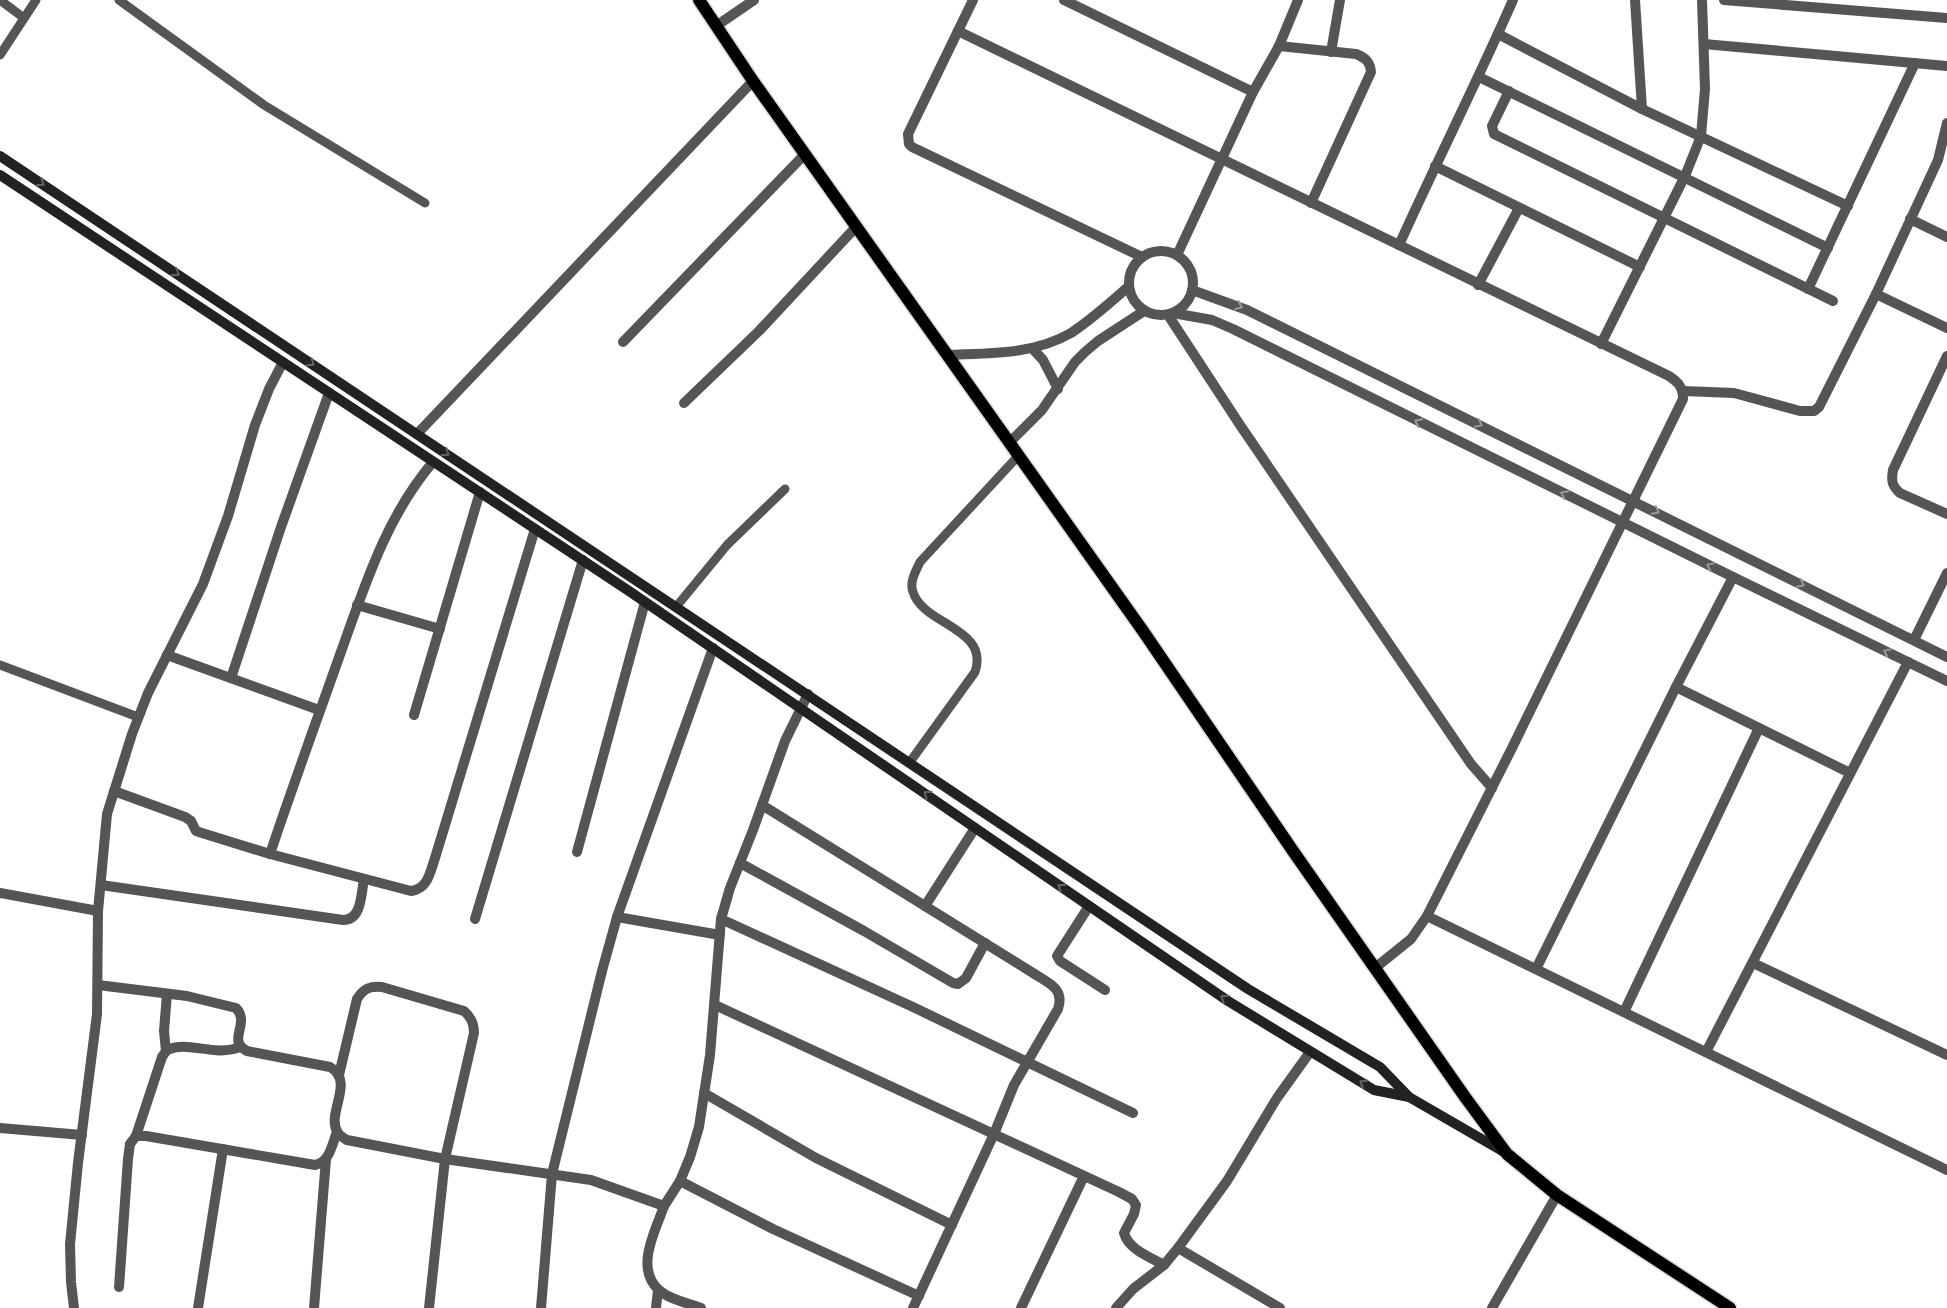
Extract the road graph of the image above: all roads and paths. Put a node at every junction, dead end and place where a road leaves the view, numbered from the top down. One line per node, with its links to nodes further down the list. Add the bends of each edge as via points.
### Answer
1 (0, 0): 14 (lane)
2 (36, 0): 14 (lane)
3 (119, 0): 39 (lane, via 264,105)
4 (699, 0): 16 (main road)
5 (754, 0): 16 (street)
6 (973, 0): 17 (street)
7 (1064, 0): 28 (street)
8 (1298, 0): 20 (street)
9 (1340, 0): 21 (street)
10 (1513, 0): 18 (street)
11 (1635, 0): 29 (street)
12 (1702, 0): 19 (street)
13 (1724, 0): 15 (street)
14 (24, 18): 22 (lane)
15 (1947, 18)
16 (716, 26): 26 (main road)
17 (958, 31): 34 (street); 50 (street, via 908,134 908,144)
18 (1498, 34): 25 (street); 29 (street)
19 (1704, 44): 23 (street); 31 (street)
20 (1279, 46): 21 (street); 28 (street)
21 (1331, 52): 40 (street, via 1364,57 1371,72)
22 (0, 56)
23 (1915, 63): 24 (street); 41 (street)
24 (1947, 66)
25 (1479, 77): 27 (street); 36 (street)
26 (753, 81): 32 (main road); 71 (street)
27 (1508, 91): 38 (street); 43 (street, via 1492,126 1494,134)
28 (1253, 92): 34 (street)
29 (1642, 109): 31 (street)
30 (1947, 123): 35 (street)
31 (1701, 136): 38 (street); 41 (street)
32 (805, 154): 45 (main road); 61 (street)
33 (0, 156): 71 (street, one-way to 71)
34 (1220, 160): 40 (street); 49 (street)
35 (1943, 162): 44 (street)
36 (1435, 166): 42 (street); 47 (street)
37 (0, 175): 66 (street)
38 (1685, 176): 43 (street); 48 (street)
39 (425, 203)
40 (1311, 203): 47 (street)
41 (1848, 206): 48 (street)
42 (1519, 208): 51 (street); 52 (street)
43 (1665, 217): 51 (street); 54 (street)
44 (1910, 219): 46 (street); 56 (street)
45 (856, 227): 64 (main road); 70 (street)
46 (1947, 237)
47 (1399, 245): 52 (street)
48 (1828, 248): 54 (street)
49 (1177, 255): 50 (street, via 1157,251); 55 (street, via 1191,270)
50 (1142, 257): 53 (street, via 1132,268)
51 (1640, 268): 62 (street)
52 (1478, 285): 62 (street)
53 (1128, 287): 58 (street, via 1136,305); 63 (street, via 1071,332)
54 (1808, 289): 57 (street)
55 (1192, 290): 59 (street, via 1182,308); 77 (street, one-way to 77, via 1247,310)
56 (1876, 294): 60 (street); 68 (street, via 1819,407 1814,411 1800,411 1734,393)
57 (1833, 301)
58 (1144, 312): 59 (street); 67 (street, via 1085,352)
59 (1171, 314): 79 (street, one-way to 59, via 1234,329 1212,320); 105 (street, via 1240,425 1470,764)
60 (1947, 328)
61 (623, 342)
62 (1601, 344): 68 (street, via 1668,376)
63 (1032, 348): 64 (street); 67 (street, via 1044,360)
64 (947, 355): 72 (main road)
65 (1947, 356): 78 (street, via 1893,470 1892,479 1894,488 1900,493)
66 (283, 362): 69 (street); 90 (street, via 255,425 228,516 203,584)
67 (1058, 389): 72 (street, via 1042,410)
68 (1683, 391): 77 (street, via 1683,399)
69 (330, 393): 74 (street); 94 (street)
70 (684, 404)
71 (417, 434): 86 (street, one-way to 86)
72 (1009, 442): 73 (main road)
73 (1018, 455): 103 (lane, via 920,562 913,577 912,592 921,604 966,637 975,648 978,662); 125 (main road)
74 (433, 462): 76 (street); 85 (street, via 396,514)
75 (785, 488): 86 (lane, via 727,545)
76 (480, 492): 80 (street); 87 (street)
77 (1634, 500): 79 (street); 88 (street, one-way to 88)
78 (1947, 514)
79 (1623, 523): 83 (street, one-way to 79); 105 (street)
80 (535, 529): 81 (street); 112 (street, via 427,880 423,887 411,891)
81 (583, 560): 84 (street); 120 (street)
82 (1947, 573): 88 (street)
83 (1733, 577): 92 (street, one-way to 83); 96 (street)
84 (645, 602): 89 (street); 109 (street)
85 (357, 606): 87 (street); 99 (street)
86 (676, 607): 97 (street)
87 (440, 630): 100 (street)
88 (1914, 640): 91 (street)
89 (713, 648): 98 (street); 119 (street)
90 (167, 655): 94 (street); 101 (street)
91 (1947, 657)
92 (1908, 662): 95 (street); 104 (street)
93 (0, 665): 101 (lane)
94 (231, 678): 99 (street)
95 (1947, 681)
96 (1676, 687): 102 (street); 126 (street)
97 (808, 694): 98 (street); 103 (street)
98 (801, 708): 107 (street, via 784,741); 108 (street, one-way to 98)
99 (319, 710): 110 (street)
100 (414, 716)
101 (138, 717): 106 (street)
102 (1759, 728): 104 (street); 131 (street)
103 (910, 762): 140 (street, via 1248,989 1380,1067)
104 (1850, 774): 124 (street)
105 (1492, 788): 118 (street)
106 (114, 791): 110 (street, via 185,817 196,831); 113 (street, via 107,814)
107 (762, 805): 111 (street); 115 (street)
108 (975, 828): 115 (street); 116 (street, one-way to 108)
109 (577, 852)
110 (270, 854): 112 (street)
111 (740, 863): 121 (street); 123 (street, via 953,983 958,984 966,978)
112 (364, 879): 113 (street, via 357,912 350,920)
113 (101, 885): 117 (street)
114 (0, 893): 117 (street)
115 (926, 906): 123 (street)
116 (1089, 906): 128 (street, via 1057,956); 134 (street, one-way to 116, via 1228,1001)
117 (98, 911): 127 (street)
118 (1427, 916): 125 (street, via 1411,939); 126 (street)
119 (617, 918): 122 (street); 152 (street)
120 (475, 919)
121 (721, 919): 122 (street); 137 (street)
122 (720, 935): 130 (street)
123 (985, 943): 137 (street, via 1054,987 1059,994 1058,1009)
124 (1753, 963): 135 (street); 136 (street)
125 (1376, 968): 148 (main road)
126 (1536, 969): 131 (street)
127 (98, 985): 129 (street); 145 (street)
128 (1105, 990)
129 (167, 994): 132 (street, via 236,1008 242,1020 238,1037); 133 (street)
130 (714, 1006): 139 (street); 144 (street)
131 (1624, 1012): 135 (street)
132 (240, 1047): 133 (street, via 227,1052 178,1047); 138 (street, via 330,1067)
133 (166, 1051): 146 (street)
134 (1310, 1052): 140 (street, one-way to 134, via 1374,1090); 158 (street)
135 (1706, 1052): 151 (street)
136 (1947, 1055)
137 (1028, 1062): 141 (street); 144 (street, via 1003,1108)
138 (339, 1075): 143 (street); 150 (street, via 356,998 371,986 464,1011 474,1024 474,1033)
139 (704, 1093): 154 (street, via 699,1127); 157 (street, via 816,1158)
140 (1409, 1097): 148 (street)
141 (1133, 1113)
142 (0, 1128): 145 (street)
143 (337, 1132): 149 (street); 150 (street, via 347,1140)
144 (994, 1134): 153 (street); 157 (street)
145 (82, 1135): 163 (street, via 70,1244)
146 (136, 1136): 147 (street); 160 (street, via 130,1144 128,1159)
147 (223, 1149): 149 (street, via 310,1164 321,1164); 164 (street)
148 (1507, 1154): 155 (main road)
149 (326, 1159): 165 (street)
150 (445, 1159): 152 (street); 166 (street)
151 (1947, 1170)
152 (552, 1174): 156 (street, via 591,1180); 167 (street)
153 (1084, 1176): 159 (street, via 1132,1199 1136,1205 1124,1234 1126,1241); 171 (street)
154 (680, 1181): 156 (street); 162 (street, via 773,1229)
155 (1557, 1195): 174 (street); 175 (main road)
156 (664, 1206): 161 (street, via 648,1249 648,1267)
157 (952, 1224): 162 (street)
158 (1178, 1248): 159 (street); 173 (street)
159 (1164, 1265): 172 (street, via 1133,1289)
160 (119, 1287)
161 (658, 1290): 168 (street); 169 (street)
162 (919, 1296): 170 (street)
163 (74, 1308)
164 (198, 1308)
165 (314, 1308)
166 (429, 1308)
167 (541, 1308)
168 (656, 1308)
169 (701, 1308)
170 (913, 1308)
171 (1021, 1308)
172 (1116, 1308)
173 (1280, 1308)
174 (1492, 1308)
175 (1730, 1308)

